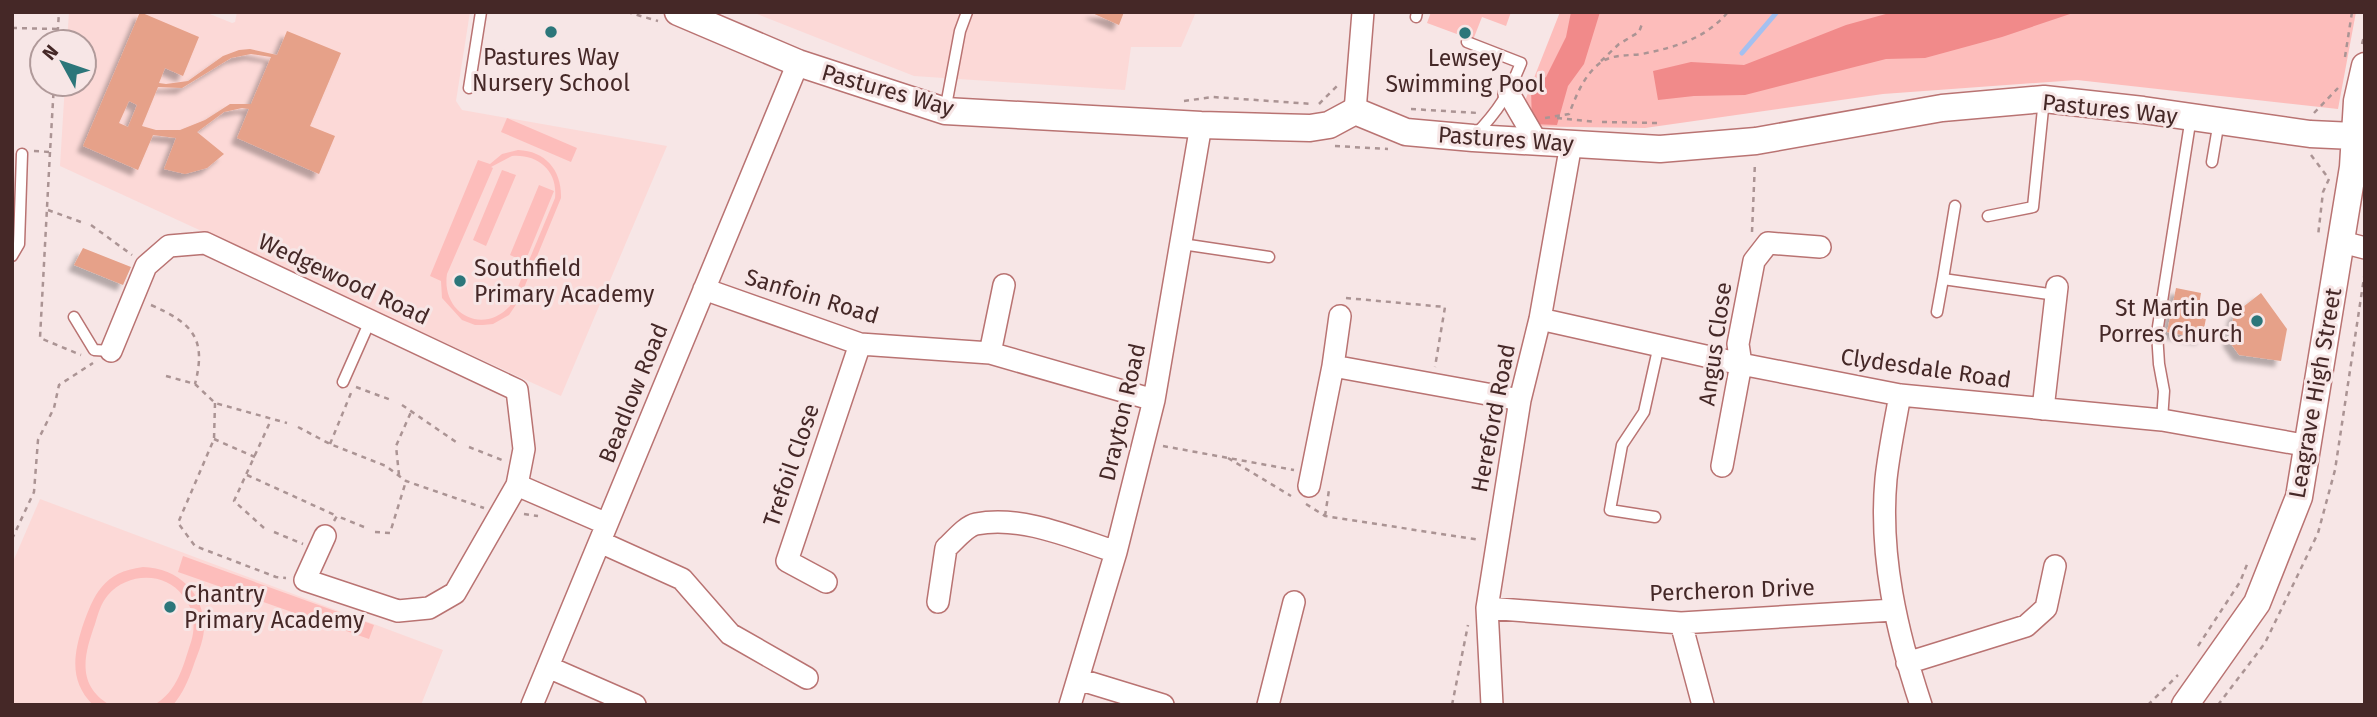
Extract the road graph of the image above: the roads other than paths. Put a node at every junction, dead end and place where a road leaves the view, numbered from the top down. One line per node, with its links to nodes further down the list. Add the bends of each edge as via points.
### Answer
1 (481, 12): 8 (lane)
2 (678, 12): 6 (street, Pastures Way)
3 (967, 12): 11 (lane)
4 (1363, 12): 12 (street)
5 (1467, 42): 9 (lane, via 1521,63)
6 (798, 64): 11 (street, Pastures Way); 31 (street, Beadlow Road)
7 (2354, 64): 17 (street, Leagrave High Street)
8 (469, 88)
9 (1509, 94): 16 (street); 18 (lane)
10 (2044, 99): 13 (street, Pastures Way); 19 (street, Pastures Way, via 1942,108 1756,141 1660,149); 23 (lane, via 2033,207)
11 (945, 111): 15 (street, Pastures Way)
12 (1355, 111): 15 (street, Pastures Way, via 1328,125 1310,128); 18 (street, Pastures Way, via 1406,132)
13 (2192, 117): 14 (street, Pastures Way); 49 (lane, via 2157,333 2164,391)
14 (2219, 121): 17 (street, Pastures Way, via 2310,134); 21 (lane)
15 (1201, 125): 24 (street, Drayton Road)
16 (1538, 130): 18 (street, Pastures Way); 19 (street, Pastures Way)
17 (2359, 131): 25 (street, Leagrave High Street, via 2353,167)
18 (1473, 138)
19 (1571, 144): 36 (street, Hereford Road)
20 (22, 154): 27 (lane, via 19,244)
21 (2212, 162)
22 (1955, 206): 29 (lane)
23 (1988, 216)
24 (1182, 244): 28 (lane); 46 (street, Drayton Road)
25 (2353, 245): 50 (street, Leagrave High Street)
26 (1820, 247): 42 (street, Angus Close, via 1768,243 1754,261 1738,344)
27 (12, 256)
28 (1269, 257)
29 (1943, 279): 32 (lane); 33 (lane)
30 (1004, 285): 41 (street)
31 (704, 289): 38 (street, Sanfoin Road); 55 (street, Beadlow Road)
32 (2057, 291): 48 (street)
33 (1937, 312)
34 (1340, 316): 43 (street)
35 (74, 317): 40 (lane, via 94,350)
36 (1540, 319): 39 (street, Clydesdale Road); 47 (street, Hereford Road)
37 (370, 321): 40 (street, Wedgewood Road, via 205,243 169,246 146,266); 44 (lane); 52 (street, Wedgewood Road, via 517,390 524,449)
38 (860, 344): 41 (street, Sanfoin Road); 59 (street, Trefoil Close, via 787,561)
39 (1658, 345): 42 (street, Clydesdale Road); 54 (lane, via 1644,412 1622,445 1610,510)
40 (111, 351)
41 (990, 353): 46 (street, Sanfoin Road)
42 (1741, 364): 45 (street, Clydesdale Road); 51 (street, Angus Close)
43 (1333, 366): 47 (street); 53 (street)
44 (343, 382)
45 (1900, 395): 48 (street, Clydesdale Road); 63 (street, via 1886,480 1885,547)
46 (1154, 400): 57 (street, Drayton Road)
47 (1520, 400): 62 (street, Hereford Road)
48 (2043, 409): 49 (street, Clydesdale Road)
49 (2162, 420): 50 (street, Clydesdale Road)
50 (2309, 446): 77 (street, Leagrave High Street, via 2299,498 2257,603)
51 (1722, 466)
52 (519, 476): 55 (street); 56 (street, Wedgewood Road, via 455,593 429,608 398,611 305,579)
53 (1304, 490)
54 (1655, 517)
55 (604, 533): 66 (street, Beadlow Road); 67 (street, via 682,579 730,634)
56 (322, 543)
57 (1116, 552): 60 (street, via 1016,523 974,524 946,548); 68 (street, Drayton Road)
58 (2055, 566): 65 (street, via 2046,608 2026,626)
59 (826, 582)
60 (938, 602)
61 (1294, 602): 73 (street)
62 (1487, 608): 64 (street, Percheron Drive); 74 (street, Hereford Road)
63 (1894, 610): 64 (street, Percheron Drive); 65 (street)
64 (1681, 623): 75 (street)
65 (1907, 663): 76 (street)
66 (548, 667): 69 (street, Beadlow Road); 70 (street)
67 (807, 678)
68 (1078, 679): 71 (street, Drayton Road); 72 (street)
69 (532, 705)
70 (635, 705)
71 (1070, 705)
72 (1163, 705)
73 (1268, 705)
74 (1492, 705)
75 (1703, 705)
76 (1921, 705)
77 (2185, 705)

